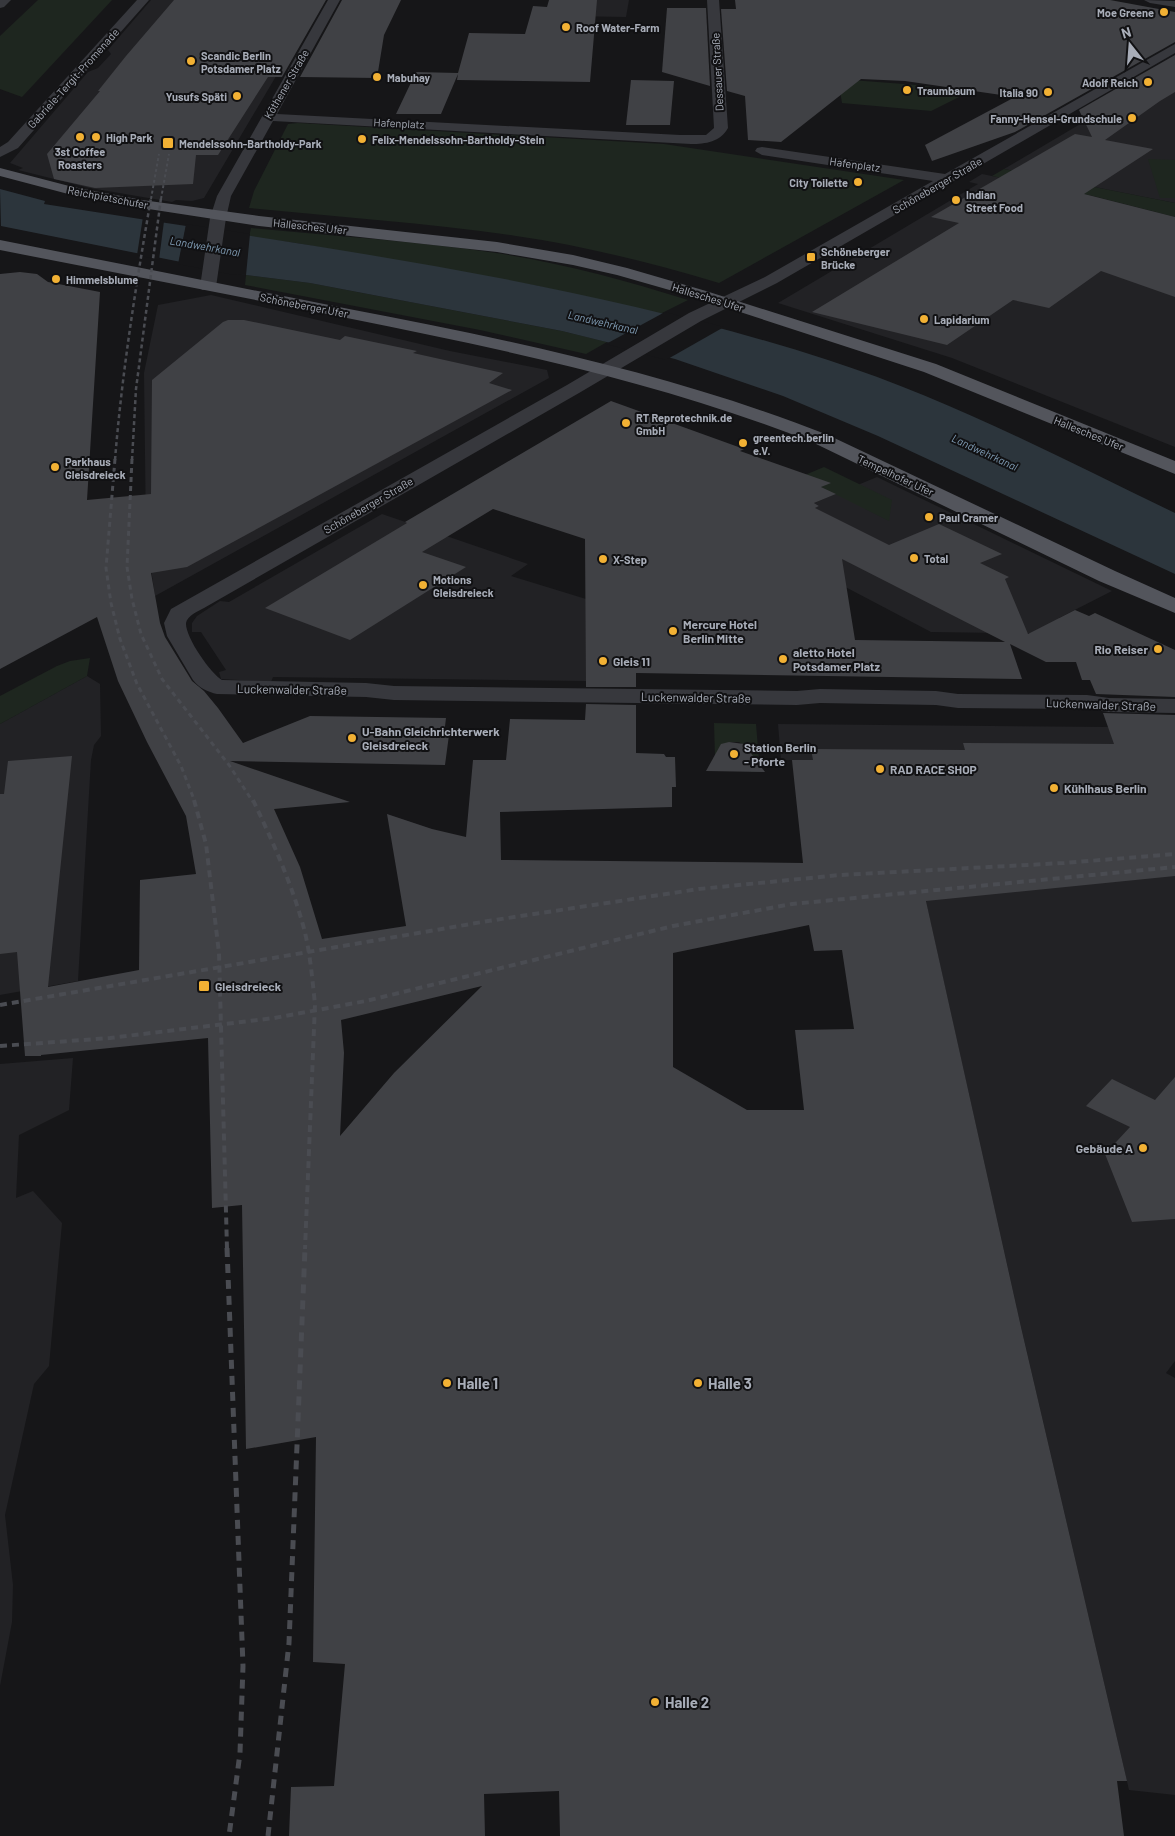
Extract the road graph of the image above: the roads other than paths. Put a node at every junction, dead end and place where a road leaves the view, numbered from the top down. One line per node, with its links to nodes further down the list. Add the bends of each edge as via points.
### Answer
1 (5, 0): 7 (street)
2 (143, 0): 12 (street, Gabriele-Tergit-Promenade, via 12,145)
3 (334, 0): 9 (street, Köthener Straße)
4 (713, 0): 10 (street, Dessauer Straße, via 721,128)
5 (1150, 0): 6 (street)
6 (1175, 4)
7 (0, 5)
8 (1175, 48): 14 (street, Schöneberger Straße)
9 (267, 117): 10 (street, Hafenplatz); 15 (street, Köthener Straße, via 224,196)
10 (711, 138)
11 (762, 151): 14 (street, Hafenplatz)
12 (0, 153)
13 (0, 172): 15 (main road, Reichpietschufer)
14 (948, 179): 18 (street, Schöneberger Straße, via 764,284)
15 (217, 220): 17 (street, Köthener Straße); 18 (main road, Hallesches Ufer, via 466,242 535,253 621,271)
16 (0, 245): 17 (main road, Schöneberger Ufer)
17 (210, 280): 19 (main road, Schöneberger Ufer)
18 (726, 302): 19 (street, Schöneberger Straße); 20 (main road, Hallesches Ufer, via 930,368)
19 (607, 368): 21 (main road, Tempelhofer Ufer, via 778,422 820,439); 22 (street, Schöneberger Straße, via 179,614 175,623 178,636 205,680)
20 (1175, 468)
21 (1175, 606)
22 (218, 687): 23 (street, Luckenwalder Straße, via 466,694 919,697 958,701)
23 (1175, 706)

